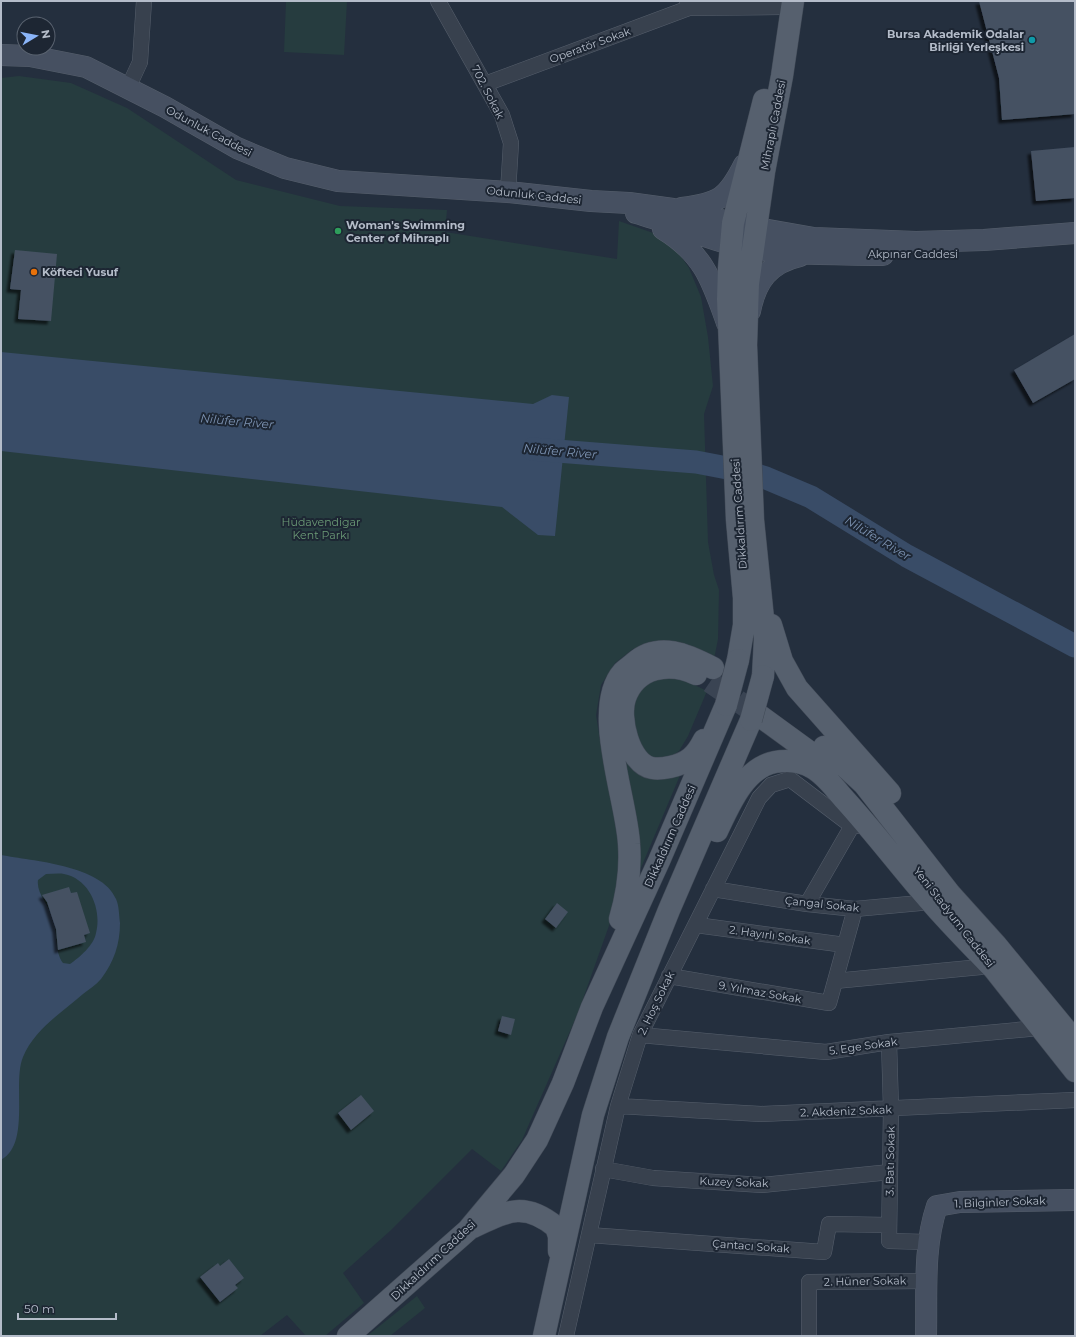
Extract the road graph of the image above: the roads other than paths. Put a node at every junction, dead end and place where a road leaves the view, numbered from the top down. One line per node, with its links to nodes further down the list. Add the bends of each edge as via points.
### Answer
1 (144, 1): 7 (street, via 140,62)
2 (438, 1): 6 (street, 702. Sokak)
3 (786, 3): 4 (street, Operatör Sokak); 8 (main road, Mihraplı Caddesi); 9 (main road, Mihraplı Caddesi, via 782,76)
4 (688, 5): 6 (street, Operatör Sokak)
5 (1, 56): 7 (street, Odunluk Caddesi, via 30,56 86,67)
6 (485, 84): 10 (street, 702. Sokak, via 502,114 511,144)
7 (128, 88): 10 (street, Odunluk Caddesi, via 237,148 285,168 338,181)
8 (749, 154): 12 (street, via 729,192 706,204); 14 (main road, Mihraplı Caddesi)
9 (764, 172): 16 (main road, Mihraplı Caddesi); 18 (street, via 765,200 771,215 779,225)
10 (508, 192): 11 (street, Odunluk Caddesi)
11 (591, 201): 12 (street); 13 (street)
12 (674, 209): 14 (street)
13 (639, 214): 17 (street); 20 (street, via 672,234 691,250 704,266)
14 (734, 223): 16 (street); 17 (main road, Mihraplı Caddesi)
15 (1075, 233): 18 (street, Akpınar Caddesi, via 984,240)
16 (754, 238): 17 (street); 18 (street, Akpınar Caddesi); 21 (main road, Dikkaldırım Caddesi, via 748,284)
17 (731, 244): 20 (main road, Dikkaldırım Caddesi, via 728,299)
18 (813, 246): 19 (street, Akpınar Caddesi, via 917,256); 21 (street, via 780,262 765,274 754,293)
19 (1075, 248)
20 (730, 330): 22 (main road, Dikkaldırım Caddesi)
21 (746, 345): 22 (main road, Dikkaldırım Caddesi)
22 (740, 389): 23 (main road, Dikkaldırım Caddesi)
23 (745, 520): 24 (main road, Dikkaldırım Caddesi); 25 (main road, Dikkaldırım Caddesi, bridge, via 744,625)
24 (760, 578): 26 (main road, Dikkaldırım Caddesi, bridge, via 764,638 763,676); 34 (main road, via 782,661 797,688 860,757 899,805)
25 (726, 705): 38 (main road, Dikkaldırım Caddesi, via 659,861); 38 (main road, via 691,760 666,768 652,768 637,759 627,739 623,717 625,698 636,681 653,669 669,666 711,675 692,657 674,651 656,651 640,658 622,673 613,690 609,718 629,844 628,890)
26 (758, 712): 34 (main road, Yeni Stadyum Caddesi, via 864,784 950,894); 37 (main road, Dikkaldırım Caddesi, via 669,910)
27 (860, 826): 28 (street, 2. Hoş Sokak, via 790,779 772,785 759,798); 29 (main road); 30 (street); 37 (main road, via 822,775 810,766 793,761 775,762 761,768 747,779 736,795 665,940)
28 (713, 889): 30 (street, Çangal Sokak); 32 (street, 2. Hoş Sokak)
29 (931, 902): 31 (street, Çangal Sokak); 34 (main road)
30 (807, 904): 31 (street, Çangal Sokak)
31 (855, 909): 33 (street, 9. Yılmaz Sokak)
32 (696, 925): 33 (street, 2. Hayırlı Sokak); 35 (street, 2. Hoş Sokak)
33 (845, 945): 36 (street, 9. Yılmaz Sokak)
34 (994, 956): 36 (street); 39 (main road, Yeni Stadyum Caddesi); 41 (main road, Yeni Stadyum Caddesi)
35 (669, 976): 36 (street, 9. Yılmaz Sokak, via 829,1003); 40 (street, 2. Hoş Sokak)
36 (835, 981)
37 (638, 986): 54 (main road, Dikkaldırım Caddesi, via 618,1037 593,1115 574,1194)
38 (592, 1007): 51 (main road, Dikkaldırım Caddesi, via 563,1083 537,1140 514,1175)
39 (1040, 1028): 42 (street, 5. Ege Sokak); 43 (main road, Yeni Stadyum Caddesi)
40 (640, 1035): 42 (street, 5. Ege Sokak, via 826,1052); 45 (street, 2. Hoş Sokak)
41 (1075, 1041)
42 (889, 1042): 46 (street, 3. Batı Sokak)
43 (1075, 1071)
44 (1075, 1100): 46 (street, 2. Akdeniz Sokak)
45 (618, 1106): 46 (street, 2. Akdeniz Sokak, via 761,1114); 47 (street, 2. Hoş Sokak)
46 (891, 1109): 48 (street, 3. Batı Sokak)
47 (603, 1169): 48 (street, Kuzey Sokak, via 653,1178 762,1185); 52 (street, 2. Hoş Sokak)
48 (890, 1172): 50 (street, 3. Batı Sokak)
49 (1075, 1200): 53 (street, 1. Bilginler Sokak, via 960,1202 937,1206)
50 (889, 1225): 52 (street, Çantacı Sokak, via 829,1224 824,1252); 53 (street, 3. Batı Sokak, via 889,1241)
51 (468, 1230): 54 (main road, via 518,1210 534,1212 556,1227 559,1236); 56 (main road, Dikkaldırım Caddesi)
52 (589, 1235): 58 (street, 2. Hoş Sokak)
53 (928, 1242): 55 (street, 1. Bilginler Sokak)
54 (559, 1274): 57 (main road, Dikkaldırım Caddesi)
55 (927, 1281): 59 (street, 2. Hüner Sokak, via 809,1282); 60 (street, 1. Bilginler Sokak)
56 (348, 1336)
57 (544, 1336)
58 (566, 1336)
59 (809, 1336)
60 (926, 1336)

